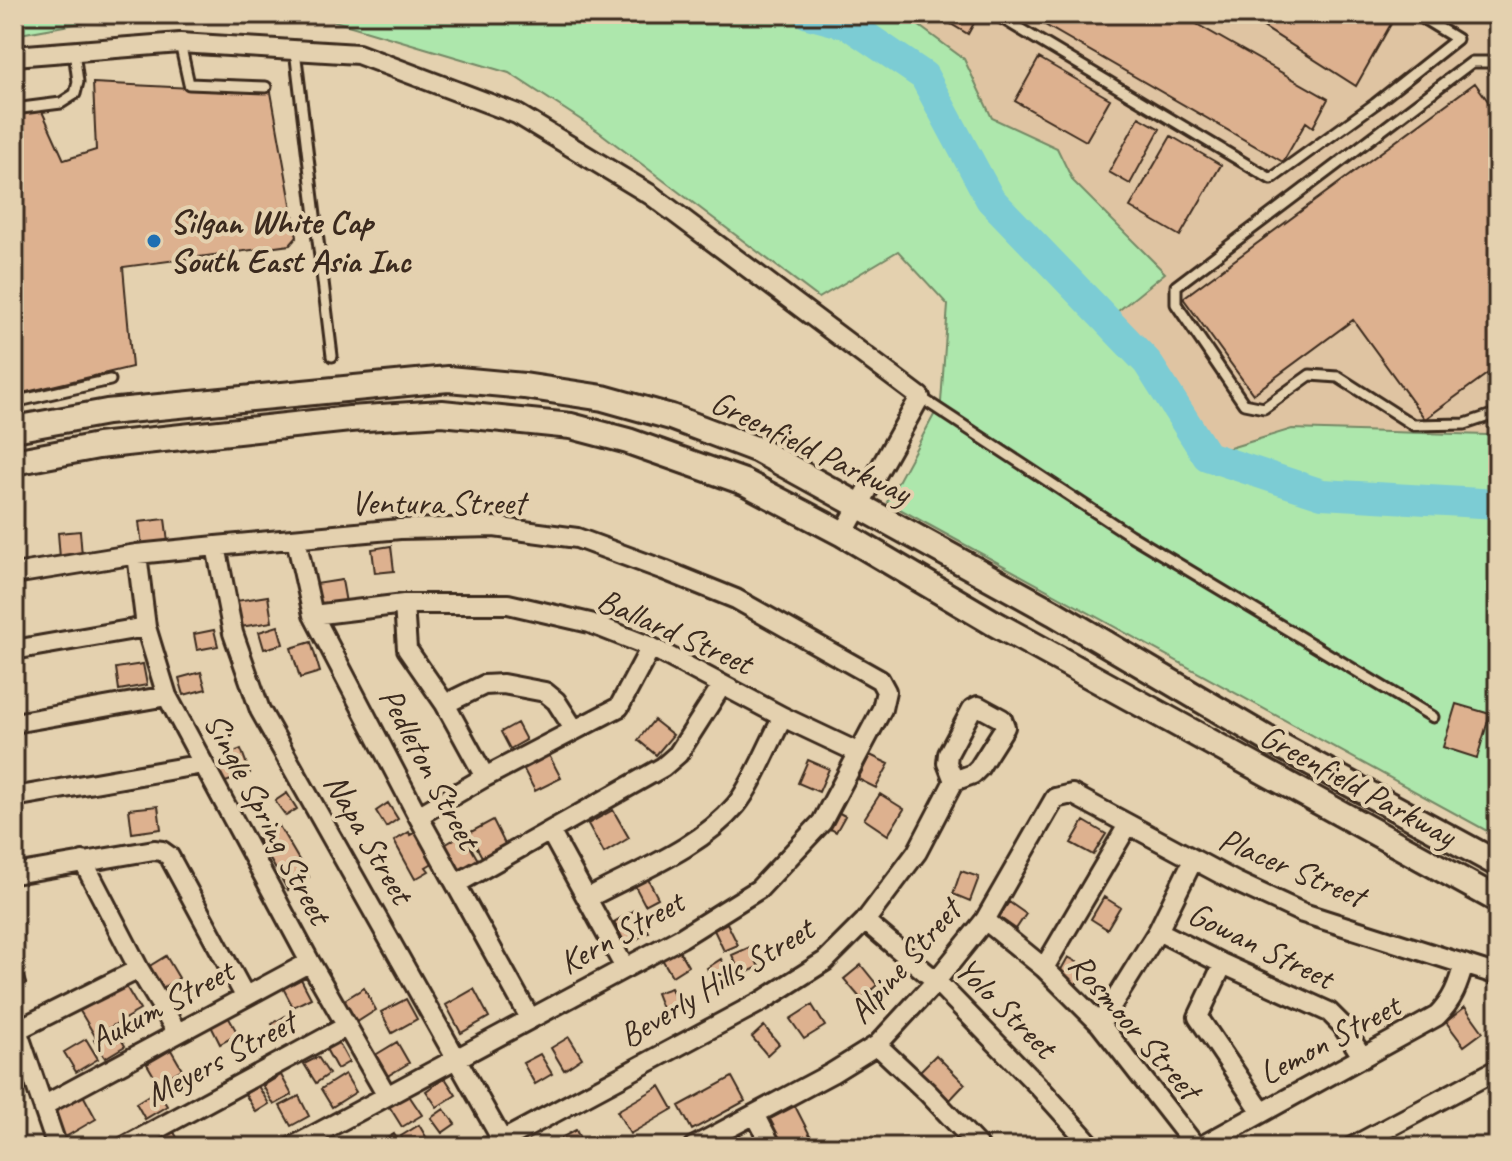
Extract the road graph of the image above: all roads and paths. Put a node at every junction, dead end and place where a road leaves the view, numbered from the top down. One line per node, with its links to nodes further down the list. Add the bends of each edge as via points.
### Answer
1 (1001, 14): 2 (lane, via 1271,179 1457,39)
2 (1416, 14)
3 (180, 43): 4 (street); 5 (street); 8 (lane, via 189,84)
4 (295, 50): 10 (lane); 12 (street, via 358,54 517,114 651,195)
5 (74, 51): 6 (street); 9 (lane, via 75,94 61,103)
6 (14, 56)
7 (1498, 62): 14 (lane, via 1472,62 1176,286 1176,304 1244,404 1264,408 1310,375 1338,377 1413,425 1465,424)
8 (266, 87)
9 (14, 109)
10 (332, 356)
11 (110, 380): 13 (lane)
12 (920, 397): 17 (street); 33 (lane, via 1130,535)
13 (14, 402)
14 (1498, 413)
15 (14, 429): 17 (main road, Greenfield Parkway, via 107,412 448,379 603,398 671,417 758,450)
16 (14, 462): 18 (main road, Greenfield Parkway, via 98,446 350,419 442,413 505,418 571,426 628,441 744,482)
17 (859, 506): 18 (street); 47 (main road, Greenfield Parkway)
18 (843, 534): 51 (main road, Greenfield Parkway, via 992,622)
19 (296, 539): 20 (street, Ventura Street); 24 (street, Pedleton Street); 28 (street, Ventura Street, via 494,527 577,538 736,599)
20 (216, 546): 21 (street, Ventura Street); 71 (street, Napa Street, via 233,633 260,710)
21 (137, 554): 22 (street, Ventura Street); 25 (street, Single Spring Street)
22 (14, 574)
23 (404, 604): 24 (street, Ballard Street); 26 (street, Ballard Street, via 508,604 590,623); 31 (street, via 407,649)
24 (313, 615): 42 (street, Pedleton Street)
25 (146, 627): 27 (street); 30 (street, Single Spring Street)
26 (651, 647): 29 (street, Ballard Street); 35 (street, via 619,707)
27 (14, 650)
28 (880, 680): 36 (street, Kern Street, via 886,691 882,709)
29 (722, 685): 32 (street, Ballard Street); 44 (street, via 678,754 663,767)
30 (167, 696): 34 (street); 37 (street, Single Spring Street)
31 (445, 704): 35 (street, via 484,685 545,692); 38 (street)
32 (783, 717): 36 (street, Ballard Street); 50 (street, via 738,802 714,827)
33 (1433, 717)
34 (14, 723)
35 (574, 729): 38 (street)
36 (857, 752): 58 (street, Kern Street, via 822,822 759,889)
37 (203, 764): 41 (street); 55 (street, Single Spring Street)
38 (485, 777): 42 (street)
39 (954, 781): 53 (street, Beverly Hills Street, via 917,852)
40 (1072, 794): 43 (street, Placer Street); 52 (street, Alpine Street, via 1055,798)
41 (14, 797)
42 (418, 816): 49 (street, Pedleton Street)
43 (1128, 825): 45 (street, Placer Street); 59 (street)
44 (550, 831): 49 (street); 50 (street)
45 (1193, 860): 54 (street); 57 (street, Placer Street, via 1303,913)
46 (83, 861): 48 (street); 60 (street); 63 (street, via 154,850 169,856)
47 (1498, 864)
48 (14, 874)
49 (456, 884): 64 (street, Pedleton Street)
50 (588, 898): 58 (street)
51 (1498, 900)
52 (985, 920): 59 (street, Rosmoor Street); 62 (street, Alpine Street)
53 (865, 921): 62 (street, Yolo Street); 77 (street, Beverly Hills Street, via 825,961 762,1001)
54 (1158, 931): 56 (street, Gowan Street); 65 (street)
55 (310, 962): 63 (street, Aukum Street); 67 (street, Single Spring Street)
56 (1223, 964): 70 (street, Gowan Street, via 1329,1012); 75 (street, via 1198,1017)
57 (1464, 964): 61 (street, Placer Street); 70 (street, Lemon Street, via 1449,1004 1437,1016)
58 (625, 968): 64 (street, Kern Street)
59 (1044, 968): 65 (street, Rosmoor Street)
60 (139, 969): 66 (street); 68 (street)
61 (1498, 975)
62 (936, 981): 69 (street, Alpine Street); 84 (street, Yolo Street)
63 (245, 996): 68 (street, Aukum Street)
64 (530, 1018): 71 (street, Kern Street)
65 (1100, 1024): 85 (street, Rosmoor Street)
66 (15, 1025): 74 (street)
67 (347, 1026): 73 (street, Single Spring Street); 79 (street, Meyers Street)
68 (177, 1032): 74 (street, Aukum Street)
69 (877, 1045): 76 (street, Alpine Street); 83 (street)
70 (1363, 1058): 75 (street, Lemon Street)
71 (458, 1060): 73 (street, Kern Street); 77 (street, Napa Street)
72 (1498, 1069): 86 (street)
73 (387, 1096): 80 (street, Kern Street)
74 (43, 1106): 78 (street)
75 (1262, 1112): 85 (street, Lemon Street)
76 (755, 1114): 81 (street, Alpine Street); 82 (street)
77 (500, 1145)
78 (57, 1147)
79 (124, 1147)
80 (292, 1147)
81 (693, 1147)
82 (772, 1147)
83 (979, 1147)
84 (1093, 1147)
85 (1198, 1147)
86 (1352, 1147)

